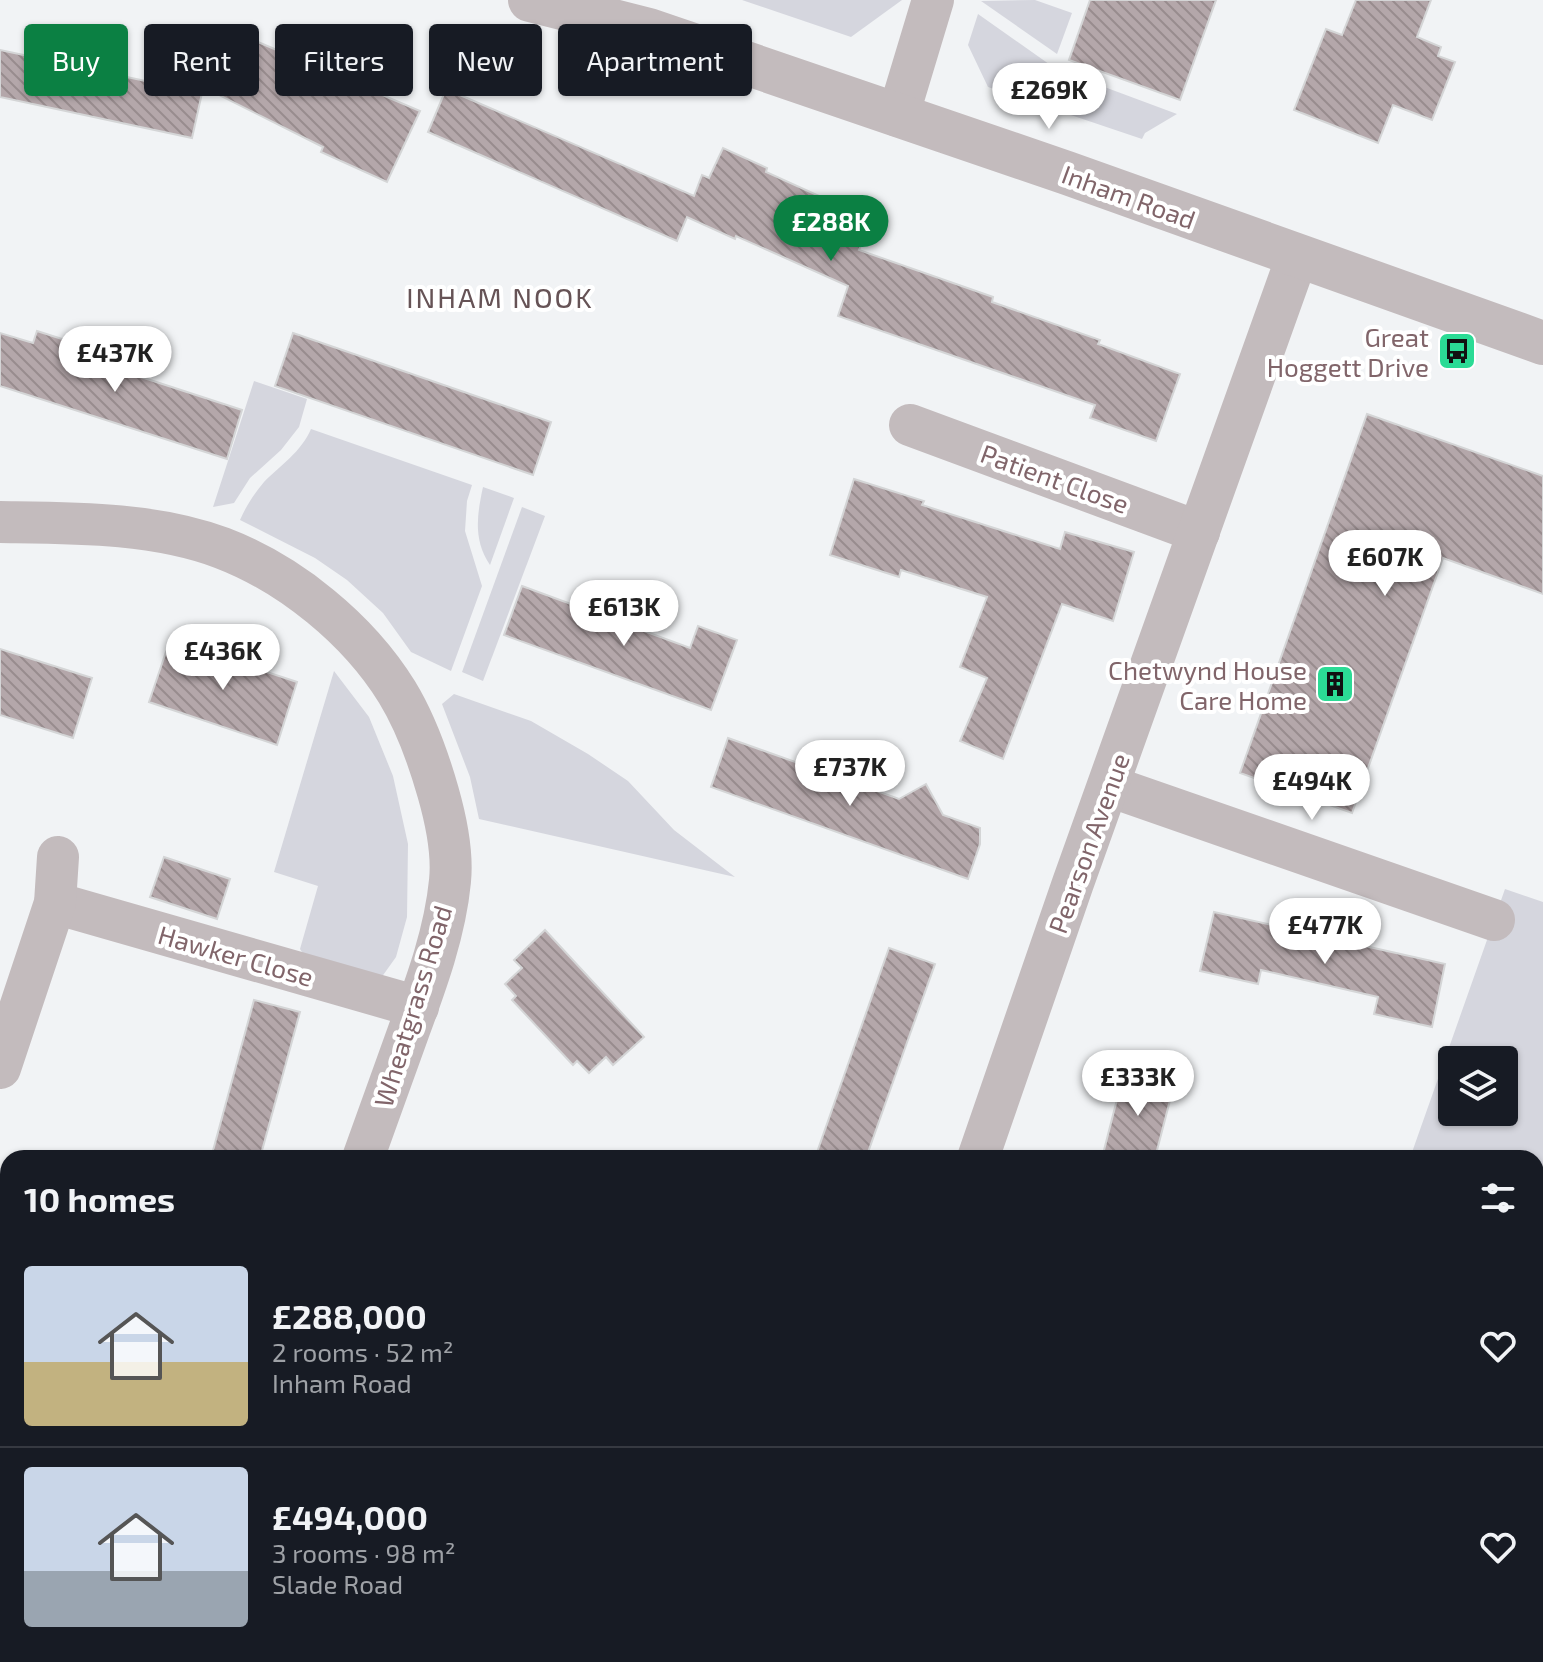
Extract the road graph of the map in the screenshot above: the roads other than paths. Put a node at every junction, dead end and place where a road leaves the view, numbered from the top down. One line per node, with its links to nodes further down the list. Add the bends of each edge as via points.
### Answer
1 (530, 0): 3 (street, Inham Road, via 649,30)
2 (933, 0): 3 (street)
3 (898, 116): 4 (street, Inham Road)
4 (1297, 257): 5 (street, Inham Road); 8 (street, Pearson Avenue)
5 (1543, 343)
6 (910, 425): 8 (street, Patient Close)
7 (0, 522): 13 (street, Wheatgrass Road, via 154,531 222,548 317,603 362,647 396,691 426,750 447,823 450,879 441,932)
8 (1199, 532): 9 (street, Pearson Avenue)
9 (1109, 786): 12 (street); 16 (street, Pearson Avenue)
10 (58, 857): 11 (street)
11 (55, 903): 13 (street, Hawker Close); 14 (street)
12 (1494, 920)
13 (418, 1007): 15 (street, Wheatgrass Road)
14 (0, 1068)
15 (366, 1150)
16 (981, 1150)

